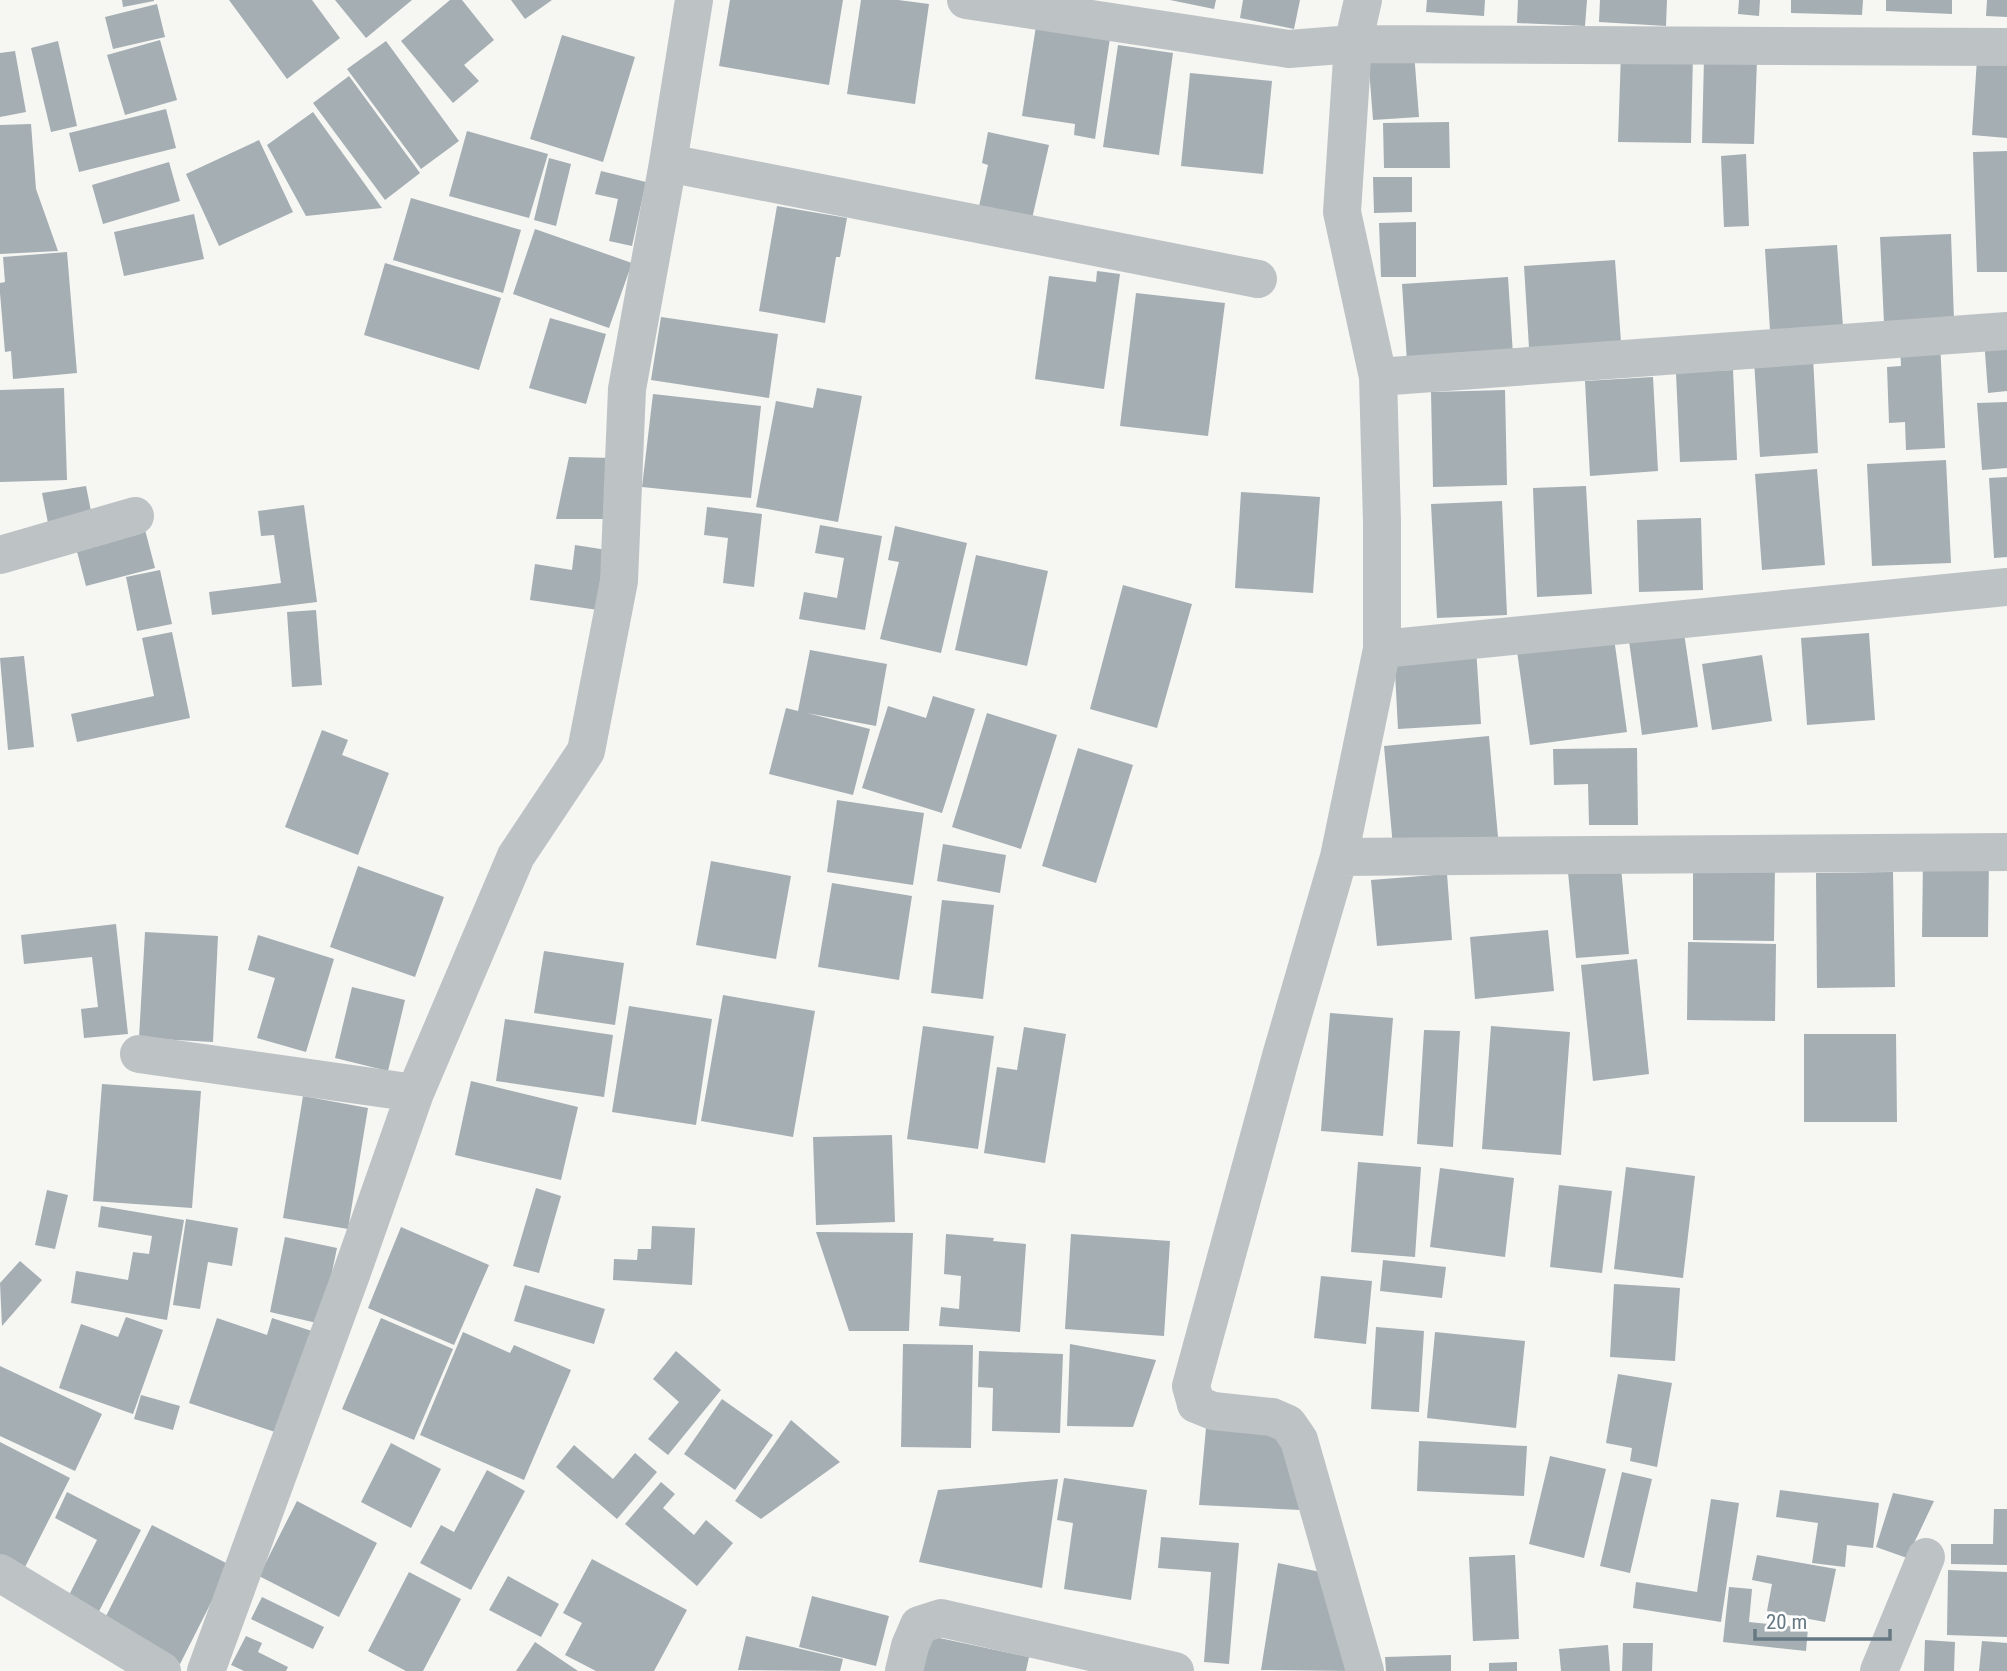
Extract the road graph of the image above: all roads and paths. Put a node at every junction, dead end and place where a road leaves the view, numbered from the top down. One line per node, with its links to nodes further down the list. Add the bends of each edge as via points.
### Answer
1 (694, 0): 6 (street)
2 (966, 0): 4 (street, via 1289,50)
3 (1363, 0): 4 (street)
4 (1353, 44): 5 (street); 9 (street, via 1342,212)
5 (2007, 47)
6 (668, 163): 7 (street); 17 (street, via 627,388 619,581 586,751 516,856)
7 (1258, 279)
8 (2007, 331): 9 (street)
9 (1378, 377): 13 (street)
10 (135, 516): 11 (street)
11 (0, 555)
12 (2007, 587): 13 (street)
13 (1382, 649): 15 (street)
14 (2007, 852): 15 (street)
15 (1339, 857): 24 (street, via 1191,1386 1196,1405 1272,1417 1288,1424 1299,1440)
16 (139, 1055): 17 (street)
17 (415, 1093): 21 (street)
18 (1926, 1557): 25 (street)
19 (0, 1573): 20 (street)
20 (162, 1671)
21 (205, 1671)
22 (904, 1671): 23 (street, via 919,1625 940,1619)
23 (1175, 1671)
24 (1365, 1671)
25 (1879, 1671)

